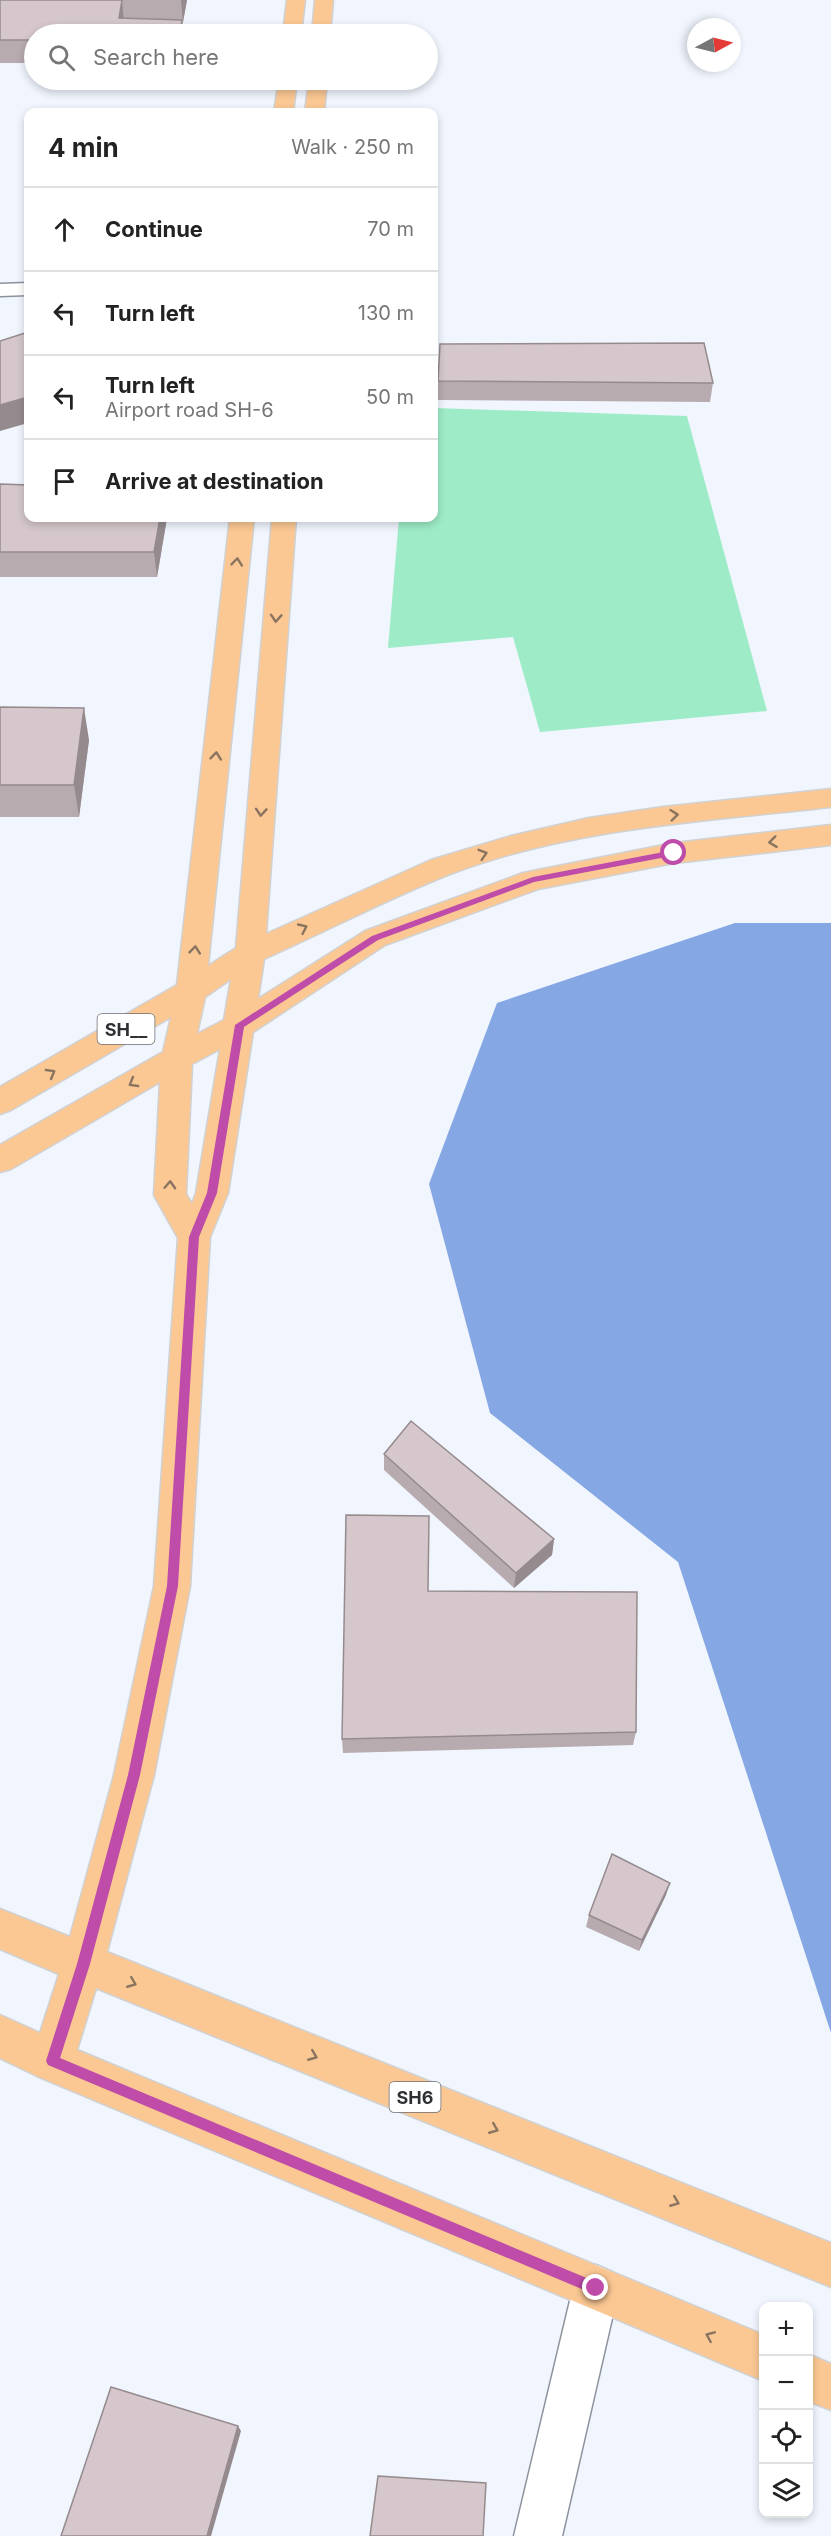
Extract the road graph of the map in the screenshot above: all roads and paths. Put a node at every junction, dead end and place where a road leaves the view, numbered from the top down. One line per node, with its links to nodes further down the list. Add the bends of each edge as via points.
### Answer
1 (296, 0): 3 (main road)
2 (324, 0): 4 (main road)
3 (293, 24)
4 (322, 24)
5 (287, 90): 7 (main road)
6 (317, 90): 8 (main road)
7 (285, 108)
8 (315, 108)
9 (24, 289): 10 (street)
10 (0, 290)
11 (242, 522): 16 (main road, one-way to 11)
12 (284, 522): 15 (main road, one-way to 15)
13 (831, 798): 15 (main road, one-way to 13, via 441,867 512,846 589,827)
14 (831, 835): 17 (main road, SH__, one-way to 17, via 674,853 533,880 375,938)
15 (250, 952): 16 (main road, SH__); 17 (main road)
16 (191, 992): 18 (main road); 19 (main road, SH__, one-way to 16)
17 (240, 1025): 18 (main road, SH__); 21 (main road, via 212,1193)
18 (177, 1058): 20 (main road, SH__, one-way to 20); 21 (main road, one-way to 18, via 170,1195)
19 (0, 1102)
20 (0, 1160)
21 (194, 1237): 23 (main road, via 172,1586 134,1775)
22 (0, 1929): 23 (main road, SH6)
23 (84, 1964): 25 (main road); 26 (main road, SH6, one-way to 26)
24 (0, 2036): 25 (main road)
25 (52, 2061): 27 (main road)
26 (831, 2265)
27 (596, 2288): 28 (main road, one-way to 27); 31 (street)
28 (759, 2356)
29 (813, 2379): 30 (main road)
30 (831, 2387)
31 (538, 2536)

